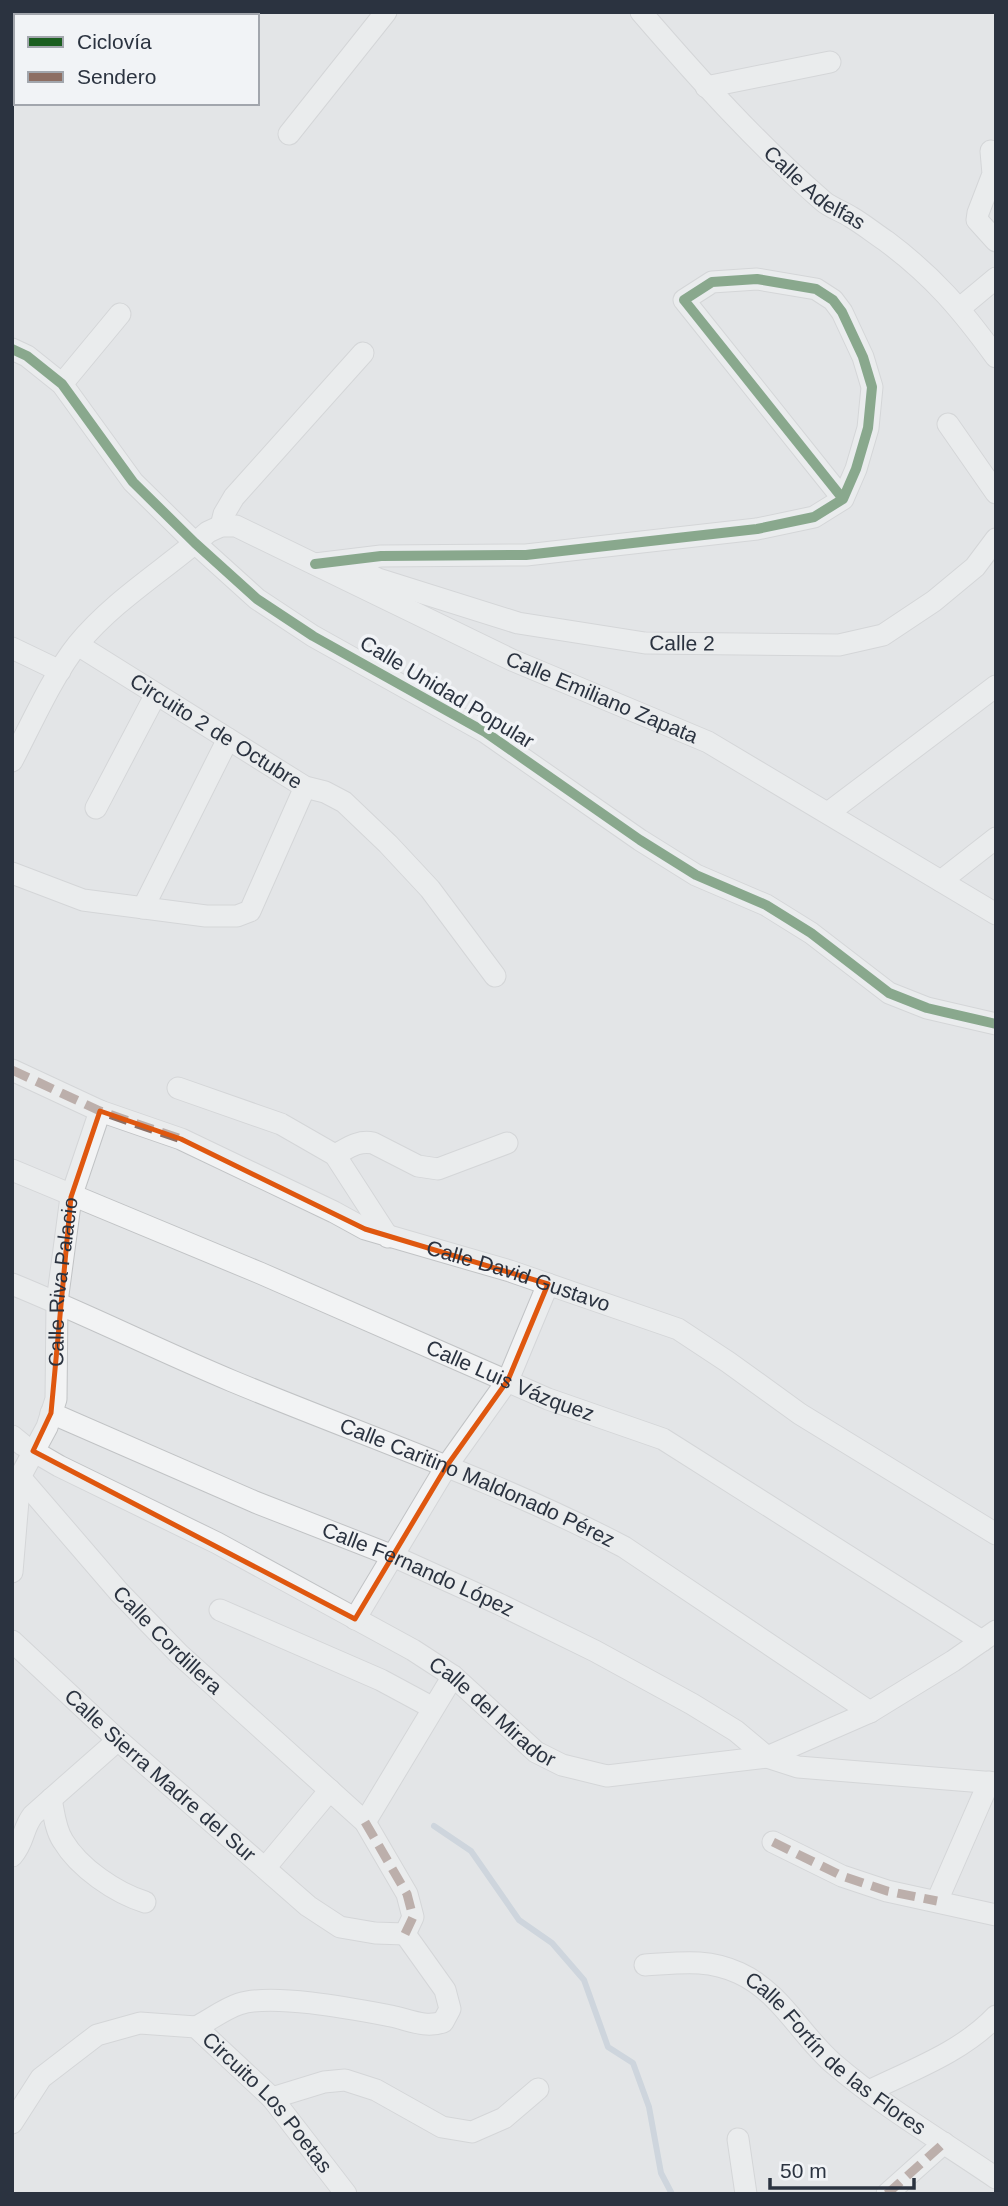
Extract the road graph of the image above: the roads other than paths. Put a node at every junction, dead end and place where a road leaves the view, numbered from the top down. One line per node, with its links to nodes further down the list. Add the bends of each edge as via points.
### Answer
1 (386, 12): 5 (street)
2 (641, 12): 4 (street, Calle Adelfas)
3 (830, 62): 4 (street)
4 (706, 87): 9 (street, Calle Adelfas, via 816,195 888,243)
5 (289, 134)
6 (991, 151): 7 (street, via 993,174 977,220)
7 (996, 241)
8 (996, 278): 9 (street)
9 (960, 308): 13 (street, Calle Adelfas)
10 (120, 314): 14 (street)
11 (12, 349): 14 (street, Calle Unidad Popular)
12 (363, 353): 18 (street, via 234,497)
13 (996, 357)
14 (62, 384): 20 (street, Calle Unidad Popular, via 133,482)
15 (948, 424): 16 (street)
16 (996, 493)
17 (843, 499): 17 (street, via 868,428 872,387 863,357 833,300 816,289 757,279 712,282 684,300); 21 (street, via 814,517 757,529 526,555)
18 (221, 526): 20 (street); 22 (street, Calle Emiliano Zapata, via 236,526)
19 (996, 539): 21 (street, Calle 2, via 975,567 934,601 883,635 839,645 646,643 518,623 377,579)
20 (195, 543): 23 (street, via 110,612); 40 (street, Calle Unidad Popular, via 257,599 313,636 485,732 696,875 766,905 889,993)
21 (343, 560): 22 (street)
22 (314, 564): 33 (street, Calle Emiliano Zapata, via 512,660 708,742)
23 (78, 645): 25 (street); 27 (street, Circuito 2 de Octubre)
24 (12, 648): 25 (street)
25 (60, 671): 28 (street)
26 (996, 686): 33 (street)
27 (156, 694): 29 (street, Circuito 2 de Octubre); 32 (street)
28 (18, 738): 30 (street)
29 (228, 739): 31 (street, Circuito 2 de Octubre); 37 (street)
30 (12, 761)
31 (305, 788): 37 (street, Circuito 2 de Octubre, via 250,911 237,916 205,916); 39 (street, via 344,802 388,844 430,889)
32 (96, 808)
33 (828, 813): 36 (street, Calle Emiliano Zapata)
34 (996, 838): 36 (street)
35 (12, 873): 37 (street, Circuito 2 de Octubre, via 83,900)
36 (941, 881): 38 (street, Calle Emiliano Zapata)
37 (143, 908)
38 (996, 914)
39 (495, 976)
40 (996, 1024)
41 (12, 1070): 43 (street, Calle David Gustavo)
42 (178, 1088): 45 (street, via 281,1124)
43 (100, 1111): 47 (street, Calle Riva Palacio); 48 (street, Calle David Gustavo, via 181,1139)
44 (507, 1143): 45 (street, via 438,1170 418,1166 373,1143 355,1144)
45 (335, 1155): 48 (street)
46 (12, 1170): 47 (street, Calle Luis Vázquez)
47 (71, 1197): 51 (street, Calle Riva Palacio); 52 (street, Calle Luis Vázquez)
48 (388, 1237): 50 (street, Calle David Gustavo)
49 (12, 1284): 51 (street, Calle Caritino Maldonado Pérez)
50 (548, 1284): 52 (street); 57 (street, Calle David Gustavo, via 678,1329 800,1414)
51 (57, 1302): 53 (street, Calle Riva Palacio, via 56,1399); 55 (street, Calle Caritino Maldonado Pérez, via 230,1380)
52 (508, 1380): 55 (street); 62 (street, Calle Luis Vázquez, via 548,1399 663,1439)
53 (51, 1413): 54 (street, Calle Riva Palacio, via 47,1427); 58 (street, Calle Fernando López)
54 (20, 1444): 56 (street, Calle Riva Palacio); 61 (street, Calle del Mirador)
55 (446, 1467): 58 (street); 66 (street, Calle Caritino Maldonado Pérez, via 624,1547)
56 (20, 1477): 59 (street); 70 (street, Calle Cordillera, via 179,1654)
57 (996, 1534)
58 (393, 1556): 61 (street); 68 (street, Calle Fernando López, via 595,1651 736,1731)
59 (12, 1572)
60 (220, 1610): 65 (street, via 381,1680)
61 (355, 1619): 64 (street, Calle del Mirador)
62 (989, 1636): 66 (street, Calle del Mirador)
63 (12, 1641): 67 (street, Calle Sierra Madre del Sur)
64 (453, 1676): 65 (street); 68 (street, Calle del Mirador, via 536,1752 562,1765 607,1776)
65 (433, 1708): 72 (street)
66 (870, 1712): 68 (street, Calle del Mirador)
67 (118, 1740): 71 (street); 75 (street, Calle Sierra Madre del Sur)
68 (767, 1757): 69 (street, via 798,1766)
69 (992, 1782): 76 (street)
70 (330, 1790): 72 (street, Calle Cordillera); 75 (street)
71 (51, 1799): 74 (street, via 28,1822 23,1844); 77 (street, via 57,1828 73,1854 110,1886)
72 (365, 1822): 79 (street, Calle Cordillera, via 407,1894 413,1917)
73 (774, 1842): 76 (street, via 842,1876)
74 (12, 1856)
75 (265, 1868): 79 (street, Calle Sierra Madre del Sur, via 340,1927)
76 (937, 1901): 78 (street)
77 (145, 1902)
78 (996, 1915)
79 (405, 1934): 82 (street, via 445,1990 450,2009 443,2022 430,2026 340,2007 259,2000 238,2004)
80 (645, 1965): 84 (street, Calle Fortín de las Flores, via 707,1961 761,1985 833,2063)
81 (996, 2017): 84 (street, via 961,2045)
82 (196, 2028): 85 (street, Circuito Los Poetas); 86 (street, Circuito Los Poetas, via 140,2023 97,2035 41,2078)
83 (538, 2089): 85 (street, via 505,2118 472,2132 442,2127 376,2090 345,2080)
84 (869, 2091): 88 (street, Calle Fortín de las Flores)
85 (272, 2098): 90 (street, Circuito Los Poetas)
86 (12, 2123)
87 (738, 2139): 91 (street)
88 (944, 2143): 89 (street, Calle Fortín de las Flores); 92 (street)
89 (996, 2178)
90 (346, 2194)
91 (746, 2194)
92 (887, 2194)

